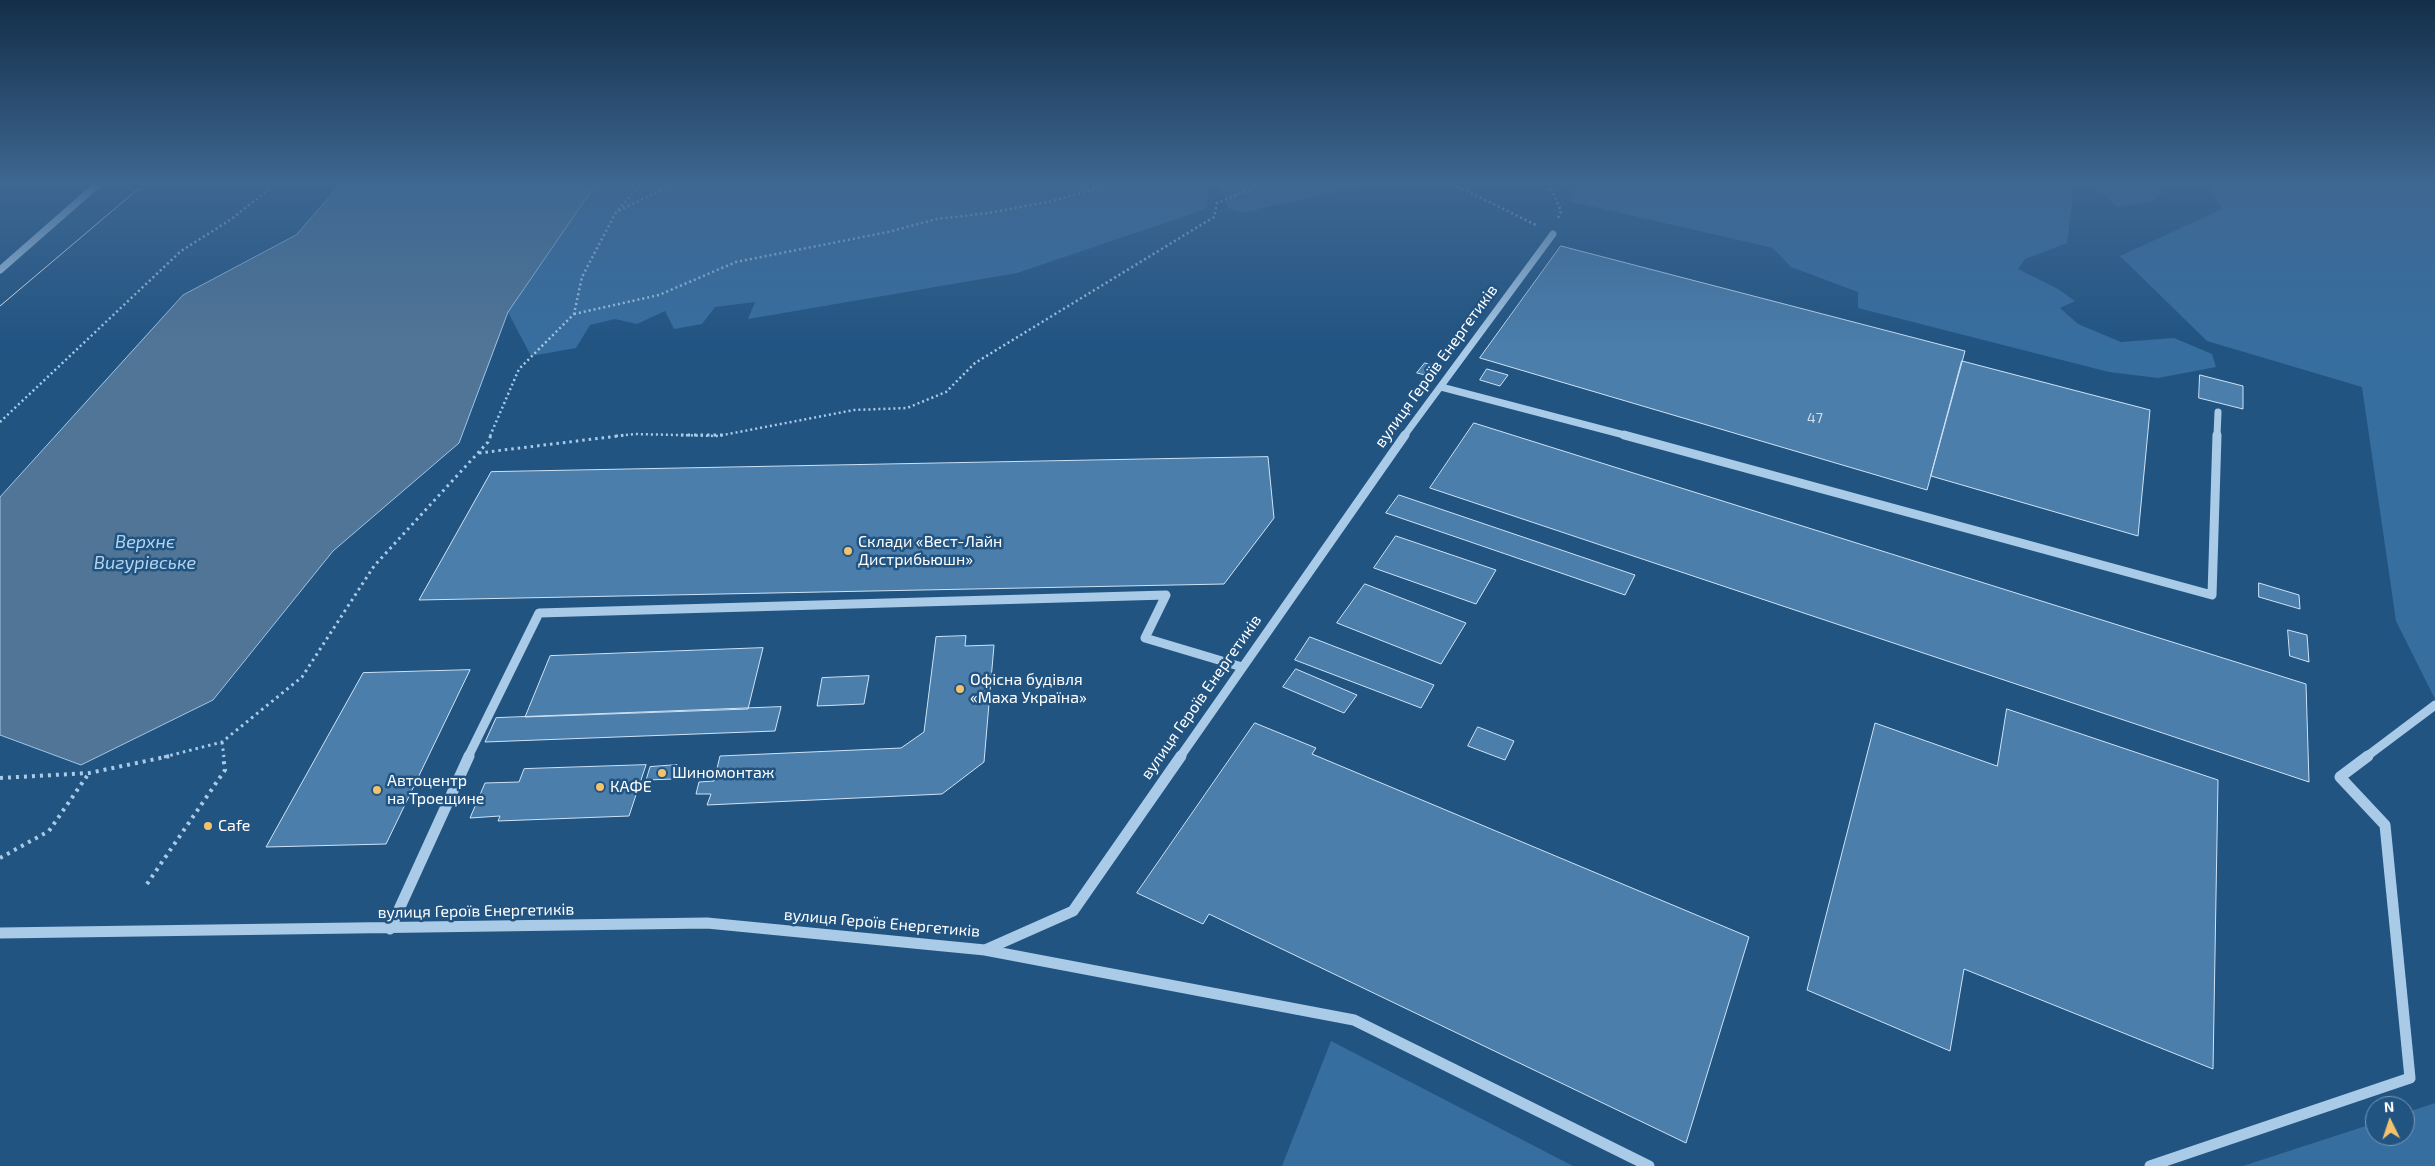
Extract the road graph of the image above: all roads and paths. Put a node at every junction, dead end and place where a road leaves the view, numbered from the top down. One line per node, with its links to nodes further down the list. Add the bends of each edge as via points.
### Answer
1 (36, 238): 7 (street)
2 (201, 238): 11 (path, via 181,251)
3 (602, 238): 8 (path, via 582,277)
4 (856, 238): 8 (path, via 736,262 659,295)
5 (1179, 238): 12 (path, via 975,363 946,392 907,408 854,410 718,436 635,434)
6 (1550, 238): 9 (street, вулиця Героїв Енергетиків)
7 (0, 270)
8 (574, 314): 12 (path, via 518,369 488,442)
9 (1441, 387): 10 (street, via 2212,595); 13 (street, вулиця Героїв Енергетиків)
10 (2218, 412)
11 (0, 422)
12 (478, 453): 15 (path, via 374,566 302,677)
13 (1242, 667): 20 (street, via 1145,638 1166,595 539,613); 22 (street, вулиця Героїв Енергетиків, via 1072,912)
14 (2435, 705): 24 (street, via 2340,776 2386,825 2410,1078)
15 (222, 742): 16 (path); 19 (path, via 225,770)
16 (89, 773): 17 (path); 18 (path, via 49,830)
17 (0, 778)
18 (0, 858)
19 (147, 884)
20 (390, 929): 21 (street, вулиця Героїв Енергетиків); 22 (street, вулиця Героїв Енергетиків, via 707,923)
21 (0, 933)
22 (985, 950): 23 (street, via 1354,1020)
23 (1649, 1166)
24 (2150, 1166)

